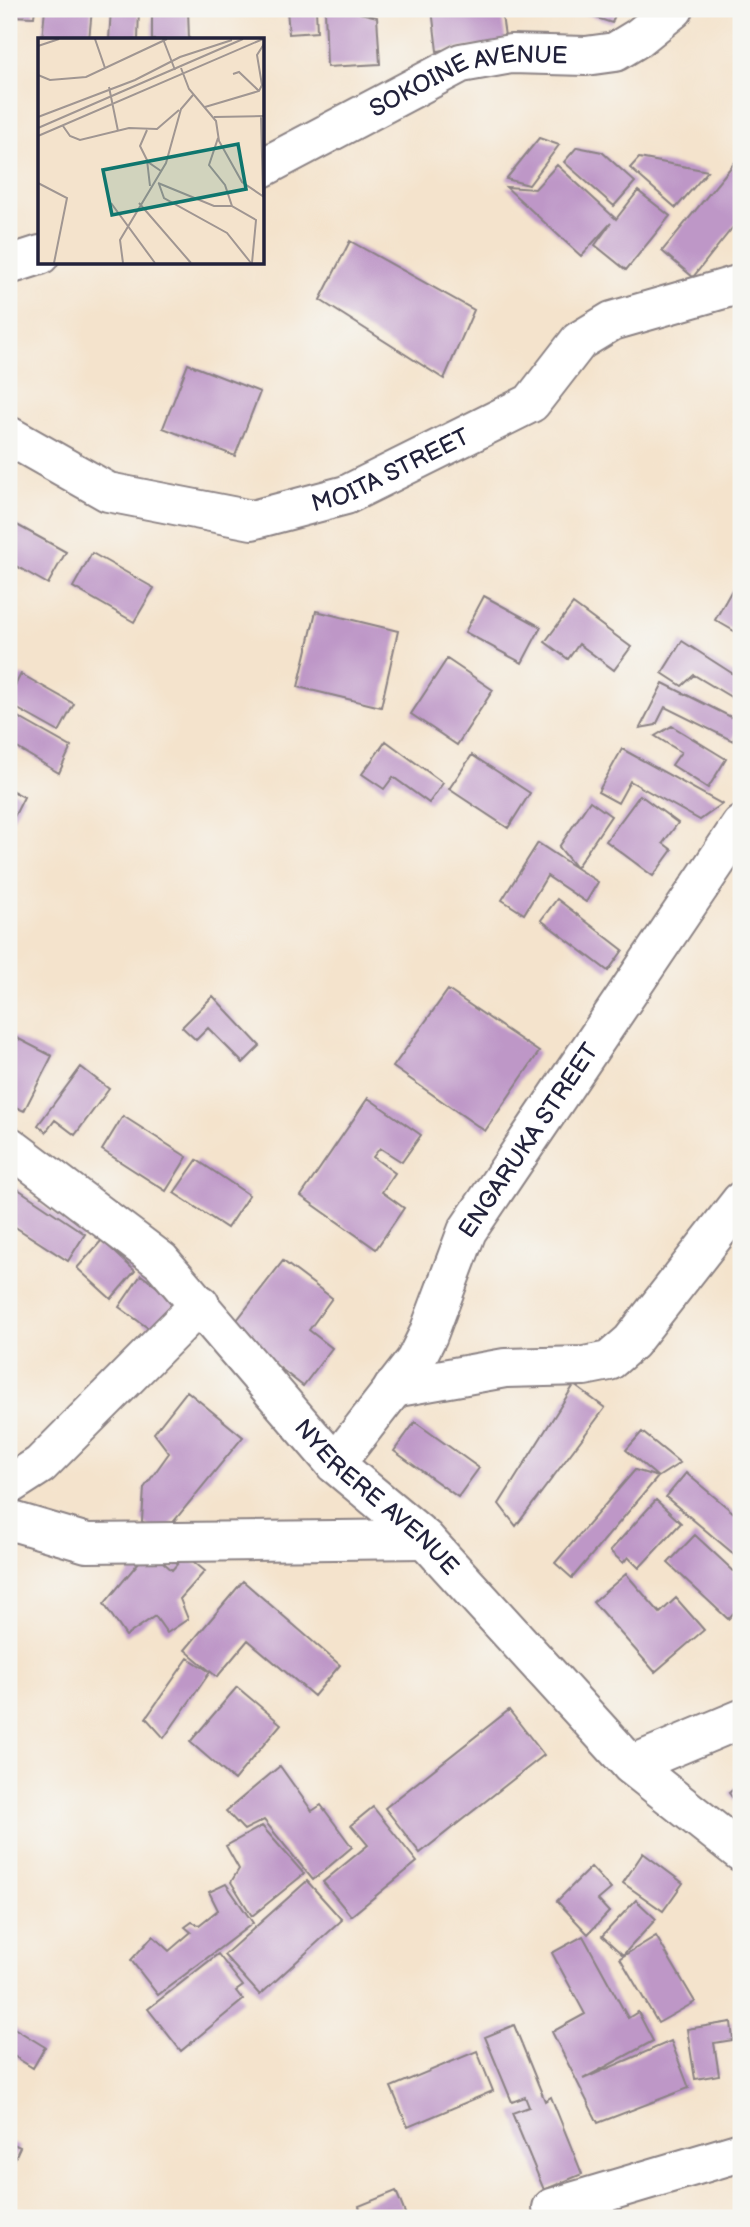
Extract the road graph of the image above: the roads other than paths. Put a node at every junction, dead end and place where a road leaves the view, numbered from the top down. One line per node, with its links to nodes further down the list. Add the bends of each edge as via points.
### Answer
1 (674, 9): 2 (street, SOKOINE AVENUE, via 615,52 511,54 461,63)
2 (264, 167)
3 (38, 256): 4 (street)
4 (9, 265)
5 (741, 285): 6 (street, MOITA STREET, via 612,321 579,341 531,403 346,495 252,520 108,492)
6 (9, 436)
7 (741, 825): 11 (street, ENGARUKA STREET, via 467,1231 428,1335)
8 (9, 1146): 10 (street, NYERERE AVENUE, via 161,1261)
9 (741, 1201): 11 (street, via 631,1342 609,1361 505,1368)
10 (200, 1304): 12 (street, NYERERE AVENUE); 13 (street, via 40,1465)
11 (393, 1388): 12 (street, ENGARUKA STREET)
12 (335, 1464): 15 (street, NYERERE AVENUE)
13 (9, 1485)
14 (9, 1520): 15 (street, via 87,1543)
15 (425, 1539): 17 (street, NYERERE AVENUE)
16 (741, 1719): 17 (street)
17 (631, 1765): 18 (street, NYERERE AVENUE)
18 (741, 1853)
19 (741, 2152): 20 (street)
20 (552, 2208)

